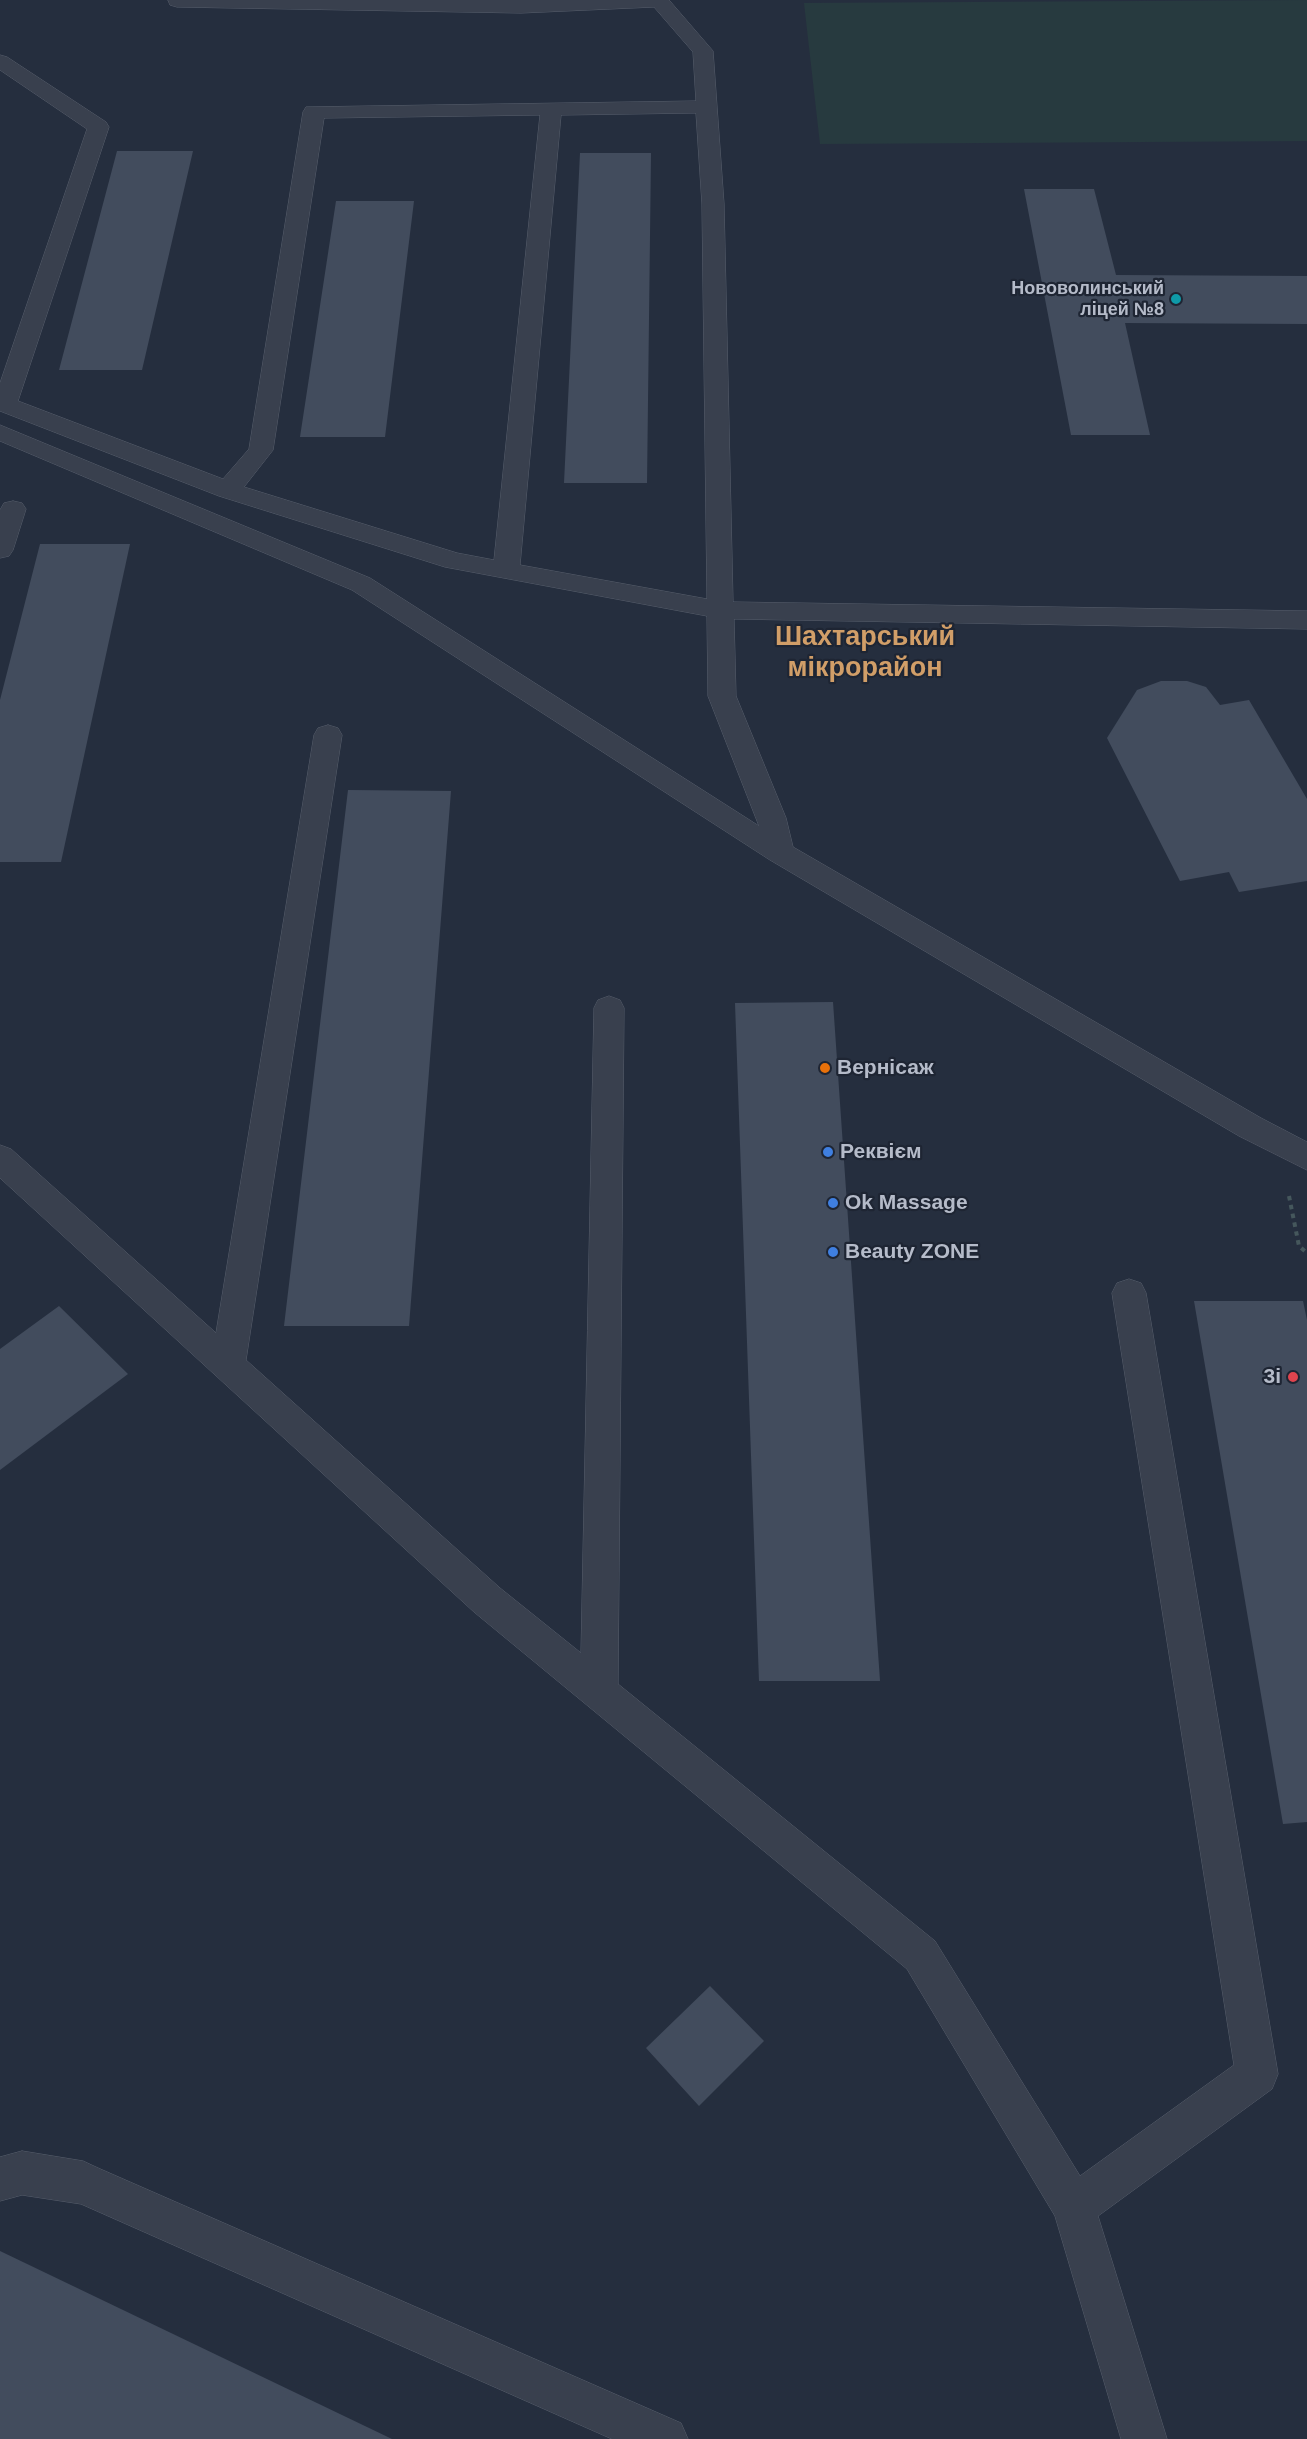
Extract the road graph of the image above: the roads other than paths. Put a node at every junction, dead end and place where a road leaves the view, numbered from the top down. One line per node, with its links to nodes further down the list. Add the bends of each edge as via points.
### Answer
1 (177, 1): 2 (street, via 521,7)
2 (658, 1): 4 (street, via 703,51)
3 (0, 62): 6 (street, via 98,127)
4 (706, 107): 5 (street); 11 (street, via 713,204)
5 (551, 109): 7 (street, via 314,112 261,450); 10 (street)
6 (2, 413): 7 (street); 14 (street, via 361,584)
7 (228, 490): 10 (street, via 454,561)
8 (13, 509): 9 (street)
9 (0, 550)
10 (506, 571): 11 (street)
11 (722, 610): 12 (street); 14 (street, via 722,696 772,818)
12 (1307, 620)
13 (328, 735): 19 (street)
14 (780, 853): 16 (street)
15 (609, 1008): 20 (street)
16 (1307, 1157)
17 (0, 1158): 19 (street)
18 (1129, 1293): 22 (street, via 1257,2074)
19 (228, 1366): 20 (street, via 487,1600)
20 (599, 1693): 22 (street, via 921,1955)
21 (0, 2179): 23 (street, via 22,2172 83,2182)
22 (1074, 2207): 24 (street)
23 (665, 2439)
24 (1144, 2439)

